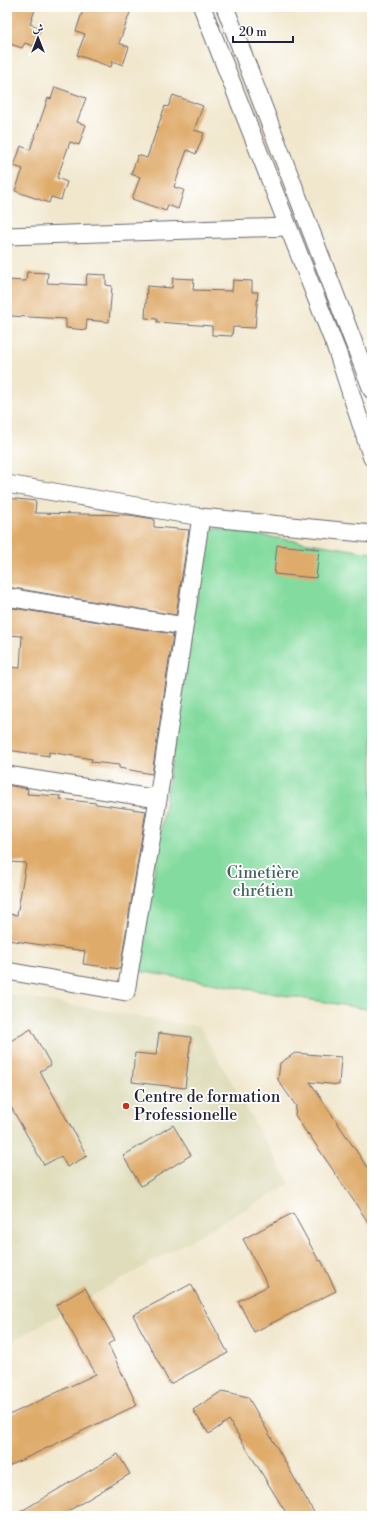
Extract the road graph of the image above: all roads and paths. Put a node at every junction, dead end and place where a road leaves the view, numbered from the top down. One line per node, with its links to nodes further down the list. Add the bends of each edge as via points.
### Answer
1 (202, 7): 3 (street)
2 (225, 7): 5 (street)
3 (288, 227): 4 (street); 6 (street, via 337,351)
4 (7, 236)
5 (372, 390)
6 (372, 458)
7 (7, 484): 8 (street)
8 (201, 517): 9 (street); 11 (street)
9 (372, 534)
10 (7, 597): 11 (street)
11 (184, 626): 13 (street)
12 (7, 775): 13 (street)
13 (158, 799): 14 (street, via 126,992)
14 (7, 971)

